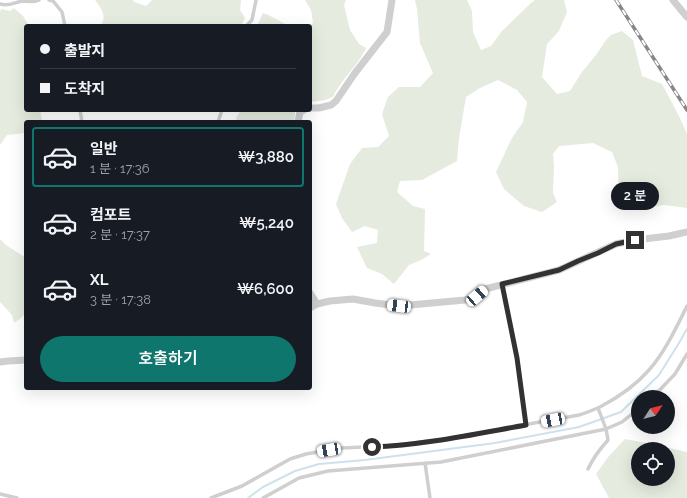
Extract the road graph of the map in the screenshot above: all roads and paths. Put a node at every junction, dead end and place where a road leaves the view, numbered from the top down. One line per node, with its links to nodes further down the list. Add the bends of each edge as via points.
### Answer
1 (39, 0): 6 (lane, via 5,6)
2 (49, 0): 8 (lane, via 62,12)
3 (256, 0): 9 (lane, via 252,20)
4 (392, 0): 10 (street, via 387,32 336,101 331,105)
5 (674, 0): 7 (street)
6 (0, 4)
7 (687, 17)
8 (65, 24)
9 (248, 24)
10 (312, 108)
11 (687, 232): 12 (street, via 616,244 559,270)
12 (502, 284): 14 (street, via 485,289 477,296 465,300 399,306 353,299); 23 (lane, via 517,358)
13 (312, 296): 14 (street)
14 (317, 304): 16 (street)
15 (687, 306): 21 (lane, via 665,348 649,370 617,397)
16 (312, 307)
17 (687, 354): 20 (lane, via 675,374)
18 (24, 360): 19 (street)
19 (0, 362)
20 (660, 390)
21 (598, 408): 23 (lane, via 579,415); 24 (lane)
22 (631, 415): 24 (lane)
23 (526, 425): 29 (lane, via 446,439 341,448 306,454 290,459 242,486)
24 (606, 430): 25 (lane); 26 (lane, via 608,440)
25 (425, 463): 30 (lane, via 328,471 299,478); 31 (lane)
26 (588, 469)
27 (0, 494): 28 (lane)
28 (17, 498)
29 (211, 498)
30 (264, 498)
31 (430, 498)

